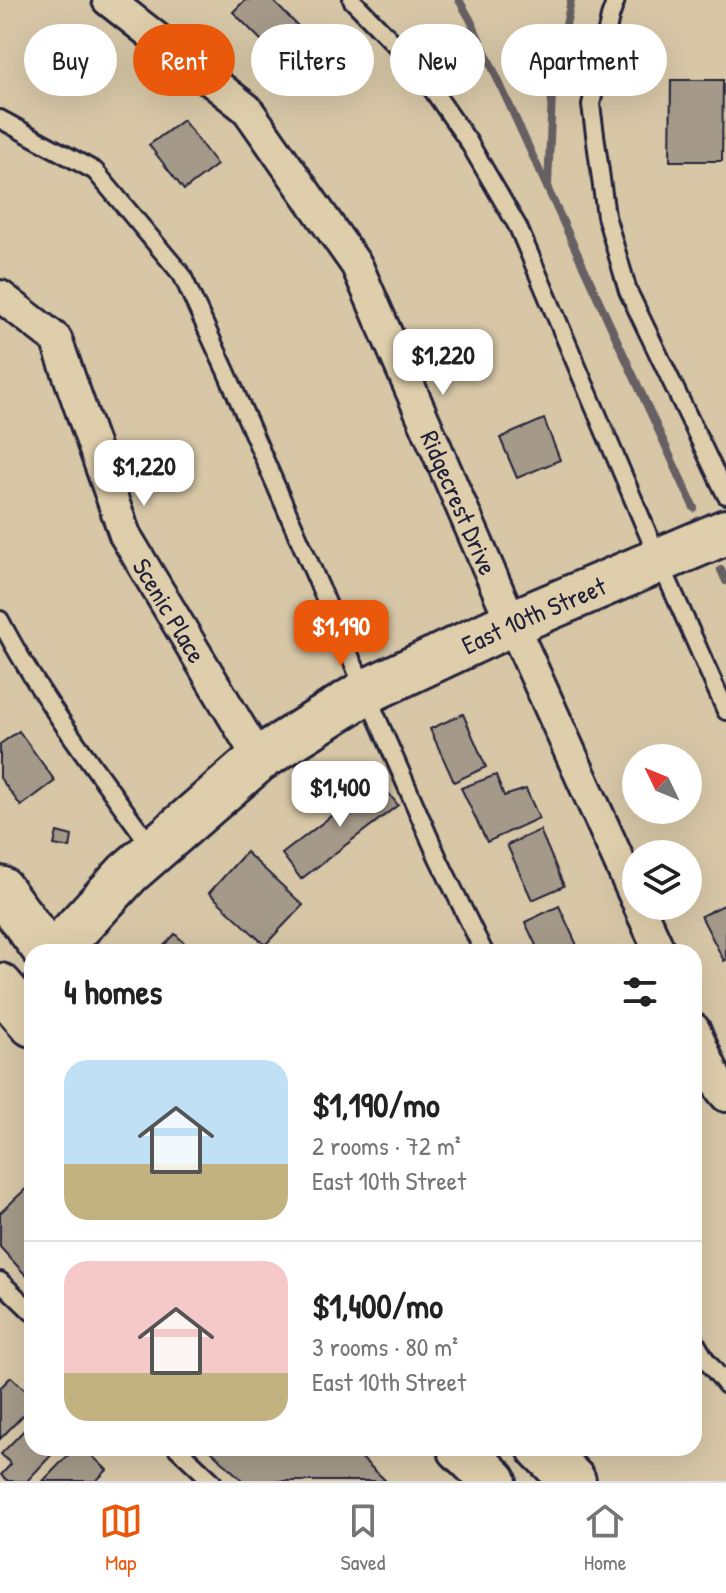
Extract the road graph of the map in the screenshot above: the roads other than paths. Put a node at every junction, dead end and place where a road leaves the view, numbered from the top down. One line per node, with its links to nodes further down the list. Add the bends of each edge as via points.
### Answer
1 (108, 0): 10 (street, Ridgecrest Drive, via 247,109 357,266)
2 (352, 0): 8 (lane, via 416,66 518,227)
3 (616, 0): 6 (lane, via 591,105 606,216 628,291)
4 (0, 119): 11 (lane, via 95,171 182,275)
5 (0, 296): 13 (street, Scenic Place, via 56,339 125,535)
6 (726, 495)
7 (726, 532): 8 (street, East 10th Street)
8 (659, 560): 10 (street, East 10th Street); 12 (lane)
9 (0, 620): 14 (lane, via 77,744)
10 (512, 623): 11 (street, East 10th Street); 15 (street, Ridgecrest Drive)
11 (367, 691): 13 (street, East 10th Street); 20 (lane)
12 (726, 711)
13 (259, 759): 14 (street, East 10th Street)
14 (154, 850): 19 (street, East 10th Street)
15 (622, 868)
16 (0, 889): 18 (street)
17 (645, 920): 21 (street)
18 (41, 944)
19 (62, 944)
20 (480, 944)
21 (656, 944)
22 (702, 1047): 23 (street)
23 (726, 1096)
24 (0, 1281): 25 (lane)
25 (24, 1304)
26 (702, 1353): 27 (lane)
27 (726, 1385)
28 (185, 1456): 31 (lane)
29 (468, 1456): 32 (street)
30 (548, 1456): 33 (street)
31 (212, 1481)
32 (494, 1481)
33 (573, 1481)

